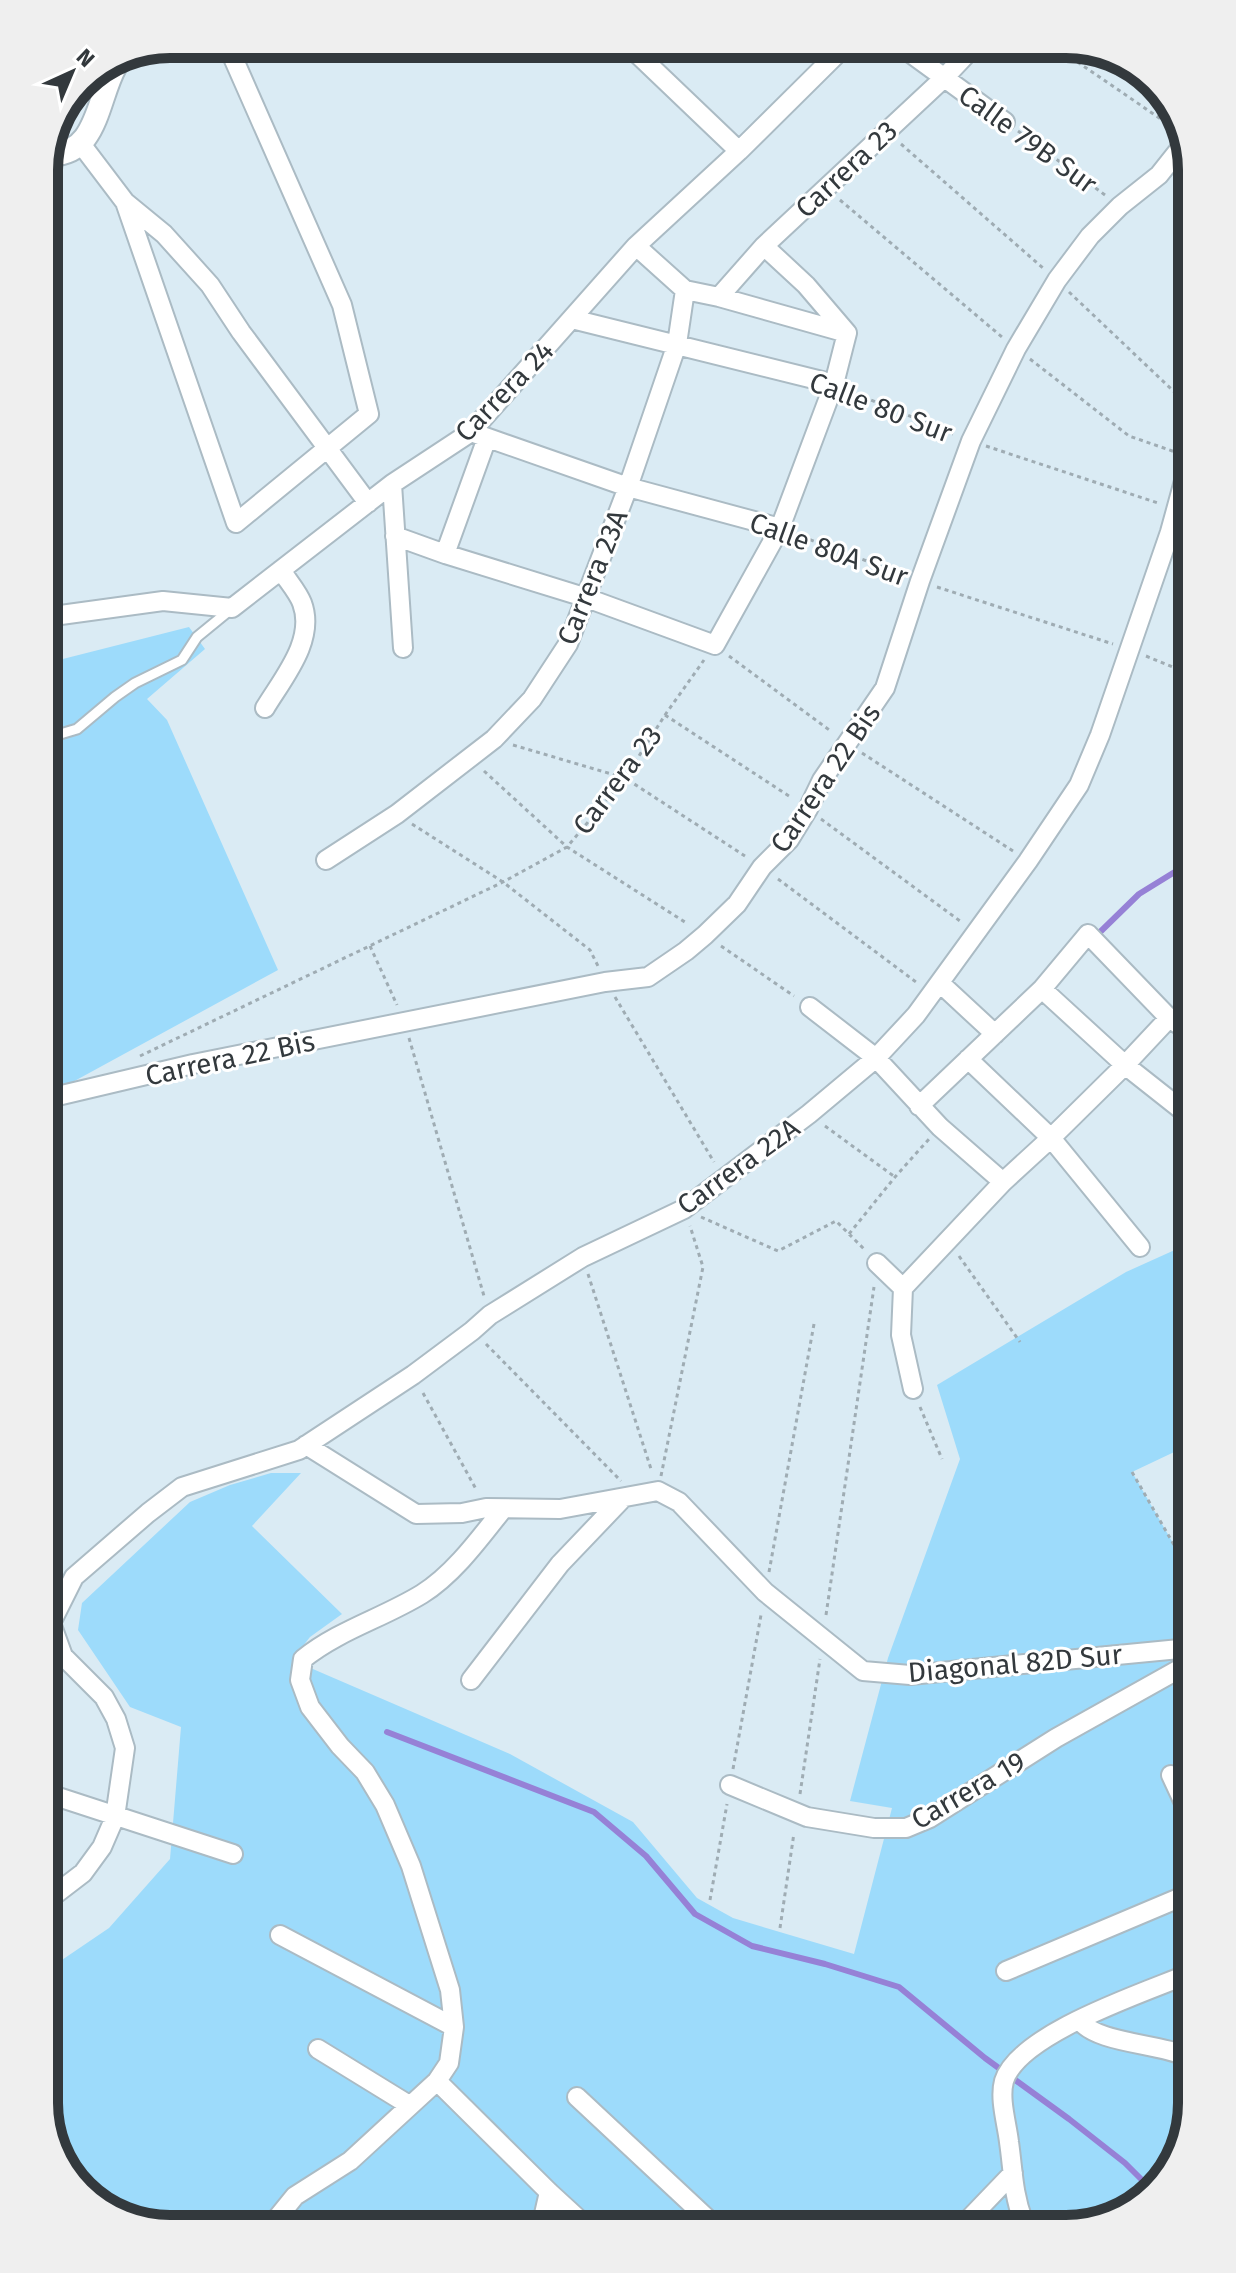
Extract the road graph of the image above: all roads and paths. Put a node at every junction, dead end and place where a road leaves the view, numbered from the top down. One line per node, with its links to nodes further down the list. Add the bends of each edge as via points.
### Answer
1 (233, 58): 32 (street, via 342,305 369,414)
2 (642, 58): 13 (street)
3 (833, 58): 13 (street, Carrera 24)
4 (917, 58): 7 (street, Calle 79B Sur)
5 (963, 58): 7 (street, Carrera 23)
6 (1071, 58): 10 (path)
7 (944, 78): 9 (street, Calle 79B Sur); 11 (street, Carrera 23)
8 (98, 112): 12 (street)
9 (1005, 122): 18 (path, Calle 79B Sur)
10 (1168, 124)
11 (886, 131): 16 (street, Carrera 23); 21 (path)
12 (81, 144): 15 (street); 17 (street)
13 (739, 151): 19 (street, Carrera 24)
14 (1176, 153): 18 (street, Carrera 22 Bis, via 1159,175)
15 (59, 155)
16 (825, 187): 20 (street, Carrera 23); 27 (path)
17 (125, 202): 32 (street, via 164,234 210,285); 32 (street, via 236,523)
18 (1120, 206): 21 (street, Carrera 22 Bis)
19 (636, 246): 22 (street); 24 (street, Carrera 24)
20 (764, 246): 23 (street, Carrera 23); 25 (street)
21 (1057, 280): 27 (street, Carrera 22 Bis); 29 (path)
22 (685, 290): 23 (street); 26 (street, Carrera 23A)
23 (719, 297): 25 (street)
24 (572, 319): 26 (street, Calle 80 Sur); 30 (street, Carrera 24)
25 (847, 333): 28 (street)
26 (677, 344): 28 (street, Calle 80 Sur); 35 (street, Carrera 23A)
27 (1016, 349): 31 (street, Carrera 22 Bis); 33 (path, via 1129,436)
28 (834, 384): 31 (path, Calle 80 Sur); 39 (street)
29 (1178, 395)
30 (479, 435): 34 (street, Carrera 24); 35 (street, Calle 80A Sur); 41 (street)
31 (971, 441): 38 (path, Calle 80 Sur); 43 (street, Carrera 22 Bis)
32 (327, 448): 36 (street)
33 (1178, 453)
34 (392, 484): 36 (street, Carrera 24); 40 (street)
35 (628, 487): 39 (street, Calle 80A Sur); 44 (street, Carrera 23A)
36 (368, 503): 42 (street, Carrera 24)
37 (1178, 505): 38 (street, Carrera 22A)
38 (1177, 509): 49 (street, Carrera 22A)
39 (780, 528): 43 (path, Calle 80A Sur); 47 (street)
40 (395, 536): 41 (street); 48 (street)
41 (445, 554): 44 (street)
42 (281, 570): 45 (street, Carrera 24); 51 (street, via 302,603 305,631)
43 (920, 581): 49 (path, Calle 80A Sur); 54 (street, Carrera 22 Bis, via 885,688)
44 (584, 597): 47 (street); 53 (street, Carrera 23A, via 568,644 532,699)
45 (232, 608): 46 (street, via 163,601); 52 (lane, via 197,637 182,660 135,683 77,729)
46 (58, 615)
47 (715, 645): 54 (path); 56 (path, Carrera 23)
48 (403, 648)
49 (1129, 650): 50 (path, Calle 80A Sur); 59 (street, Carrera 22A, via 1079,785)
50 (1178, 669)
51 (265, 708)
52 (58, 735)
53 (494, 739): 55 (street, Carrera 23A); 56 (path)
54 (846, 743): 59 (path); 60 (street, Carrera 22 Bis, via 789,840)
55 (471, 758): 57 (path); 58 (street, Carrera 23A)
56 (625, 778): 57 (path, Carrera 23); 60 (path)
57 (567, 847): 61 (path); 62 (path, Carrera 23)
58 (326, 860)
59 (1028, 861): 63 (street, Carrera 22A)
60 (762, 867): 61 (street, Carrera 22 Bis, via 737,904); 63 (path)
61 (705, 935): 65 (path); 67 (street, Carrera 22 Bis, via 648,977)
62 (369, 945): 67 (path); 72 (path, Carrera 23)
63 (936, 988): 69 (street); 70 (street, Carrera 22A)
64 (1042, 989): 66 (street, via 1088,934); 69 (street); 73 (street)
65 (810, 1007): 70 (street)
66 (1169, 1018): 68 (street); 73 (street)
67 (404, 1022): 74 (street, Carrera 22 Bis); 89 (path)
68 (1178, 1024)
69 (995, 1034): 71 (street)
70 (876, 1058): 75 (street); 77 (street, Carrera 22A)
71 (968, 1059): 75 (street); 79 (street)
72 (128, 1062)
73 (1125, 1065): 76 (street); 79 (street)
74 (58, 1096)
75 (919, 1106): 78 (street)
76 (1178, 1107)
77 (809, 1114): 80 (path); 82 (street, Carrera 22A)
78 (940, 1127): 80 (path); 81 (street)
79 (1051, 1138): 81 (street); 85 (street)
80 (895, 1177): 83 (path)
81 (1003, 1182): 84 (street)
82 (684, 1209): 83 (path, via 778,1251 836,1221); 86 (street, Carrera 22A); 97 (path, via 703,1267)
83 (849, 1234): 87 (path)
84 (948, 1240): 88 (street); 91 (path)
85 (1140, 1247)
86 (583, 1257): 89 (street, Carrera 22A); 97 (path)
87 (877, 1263): 88 (street); 102 (path)
88 (903, 1288): 93 (street, via 901,1335)
89 (490, 1315): 90 (street, Carrera 22A)
90 (472, 1331): 92 (street, Carrera 22A); 98 (path)
91 (1020, 1342)
92 (413, 1375): 94 (street, Carrera 22A); 99 (path)
93 (913, 1389): 95 (path)
94 (306, 1445): 99 (street, via 416,1514); 101 (street, Carrera 22A, via 182,1487 74,1577)
95 (942, 1459)
96 (1132, 1472): 100 (path)
97 (658, 1491): 98 (street); 102 (street, Diagonal 82D Sur, via 679,1502 765,1592)
98 (629, 1496): 99 (street, via 560,1509); 106 (street, via 560,1564)
99 (495, 1509): 121 (street, via 463,1559 424,1593 322,1644 303,1659 300,1680 310,1707 365,1772 385,1805 430,1923 450,1990)
100 (1178, 1552)
101 (58, 1599)
102 (822, 1640): 104 (street, Diagonal 82D Sur, via 863,1671 910,1675); 111 (path)
103 (58, 1642): 112 (street, Carrera 22A, via 63,1656 104,1697 116,1719 125,1748)
104 (1178, 1649)
105 (1178, 1670): 111 (street, Carrera 19, via 906,1828 874,1828)
106 (471, 1680)
107 (1171, 1775): 109 (street)
108 (730, 1785): 111 (street, Carrera 19)
109 (1178, 1790)
110 (58, 1797): 112 (street)
111 (797, 1813): 116 (path)
112 (115, 1817): 113 (street); 114 (street, Carrera 22A, via 83,1873)
113 (233, 1854)
114 (58, 1892)
115 (1178, 1898): 118 (street)
116 (780, 1928)
117 (280, 1935): 121 (street)
118 (1006, 1971)
119 (1178, 1978): 120 (street)
120 (1079, 2020): 123 (street, via 1097,2035); 127 (street, via 1018,2059 1004,2081)
121 (454, 2027): 124 (street, via 449,2063)
122 (318, 2049): 126 (street)
123 (1178, 2055)
124 (437, 2081): 126 (street); 128 (street)
125 (577, 2097): 132 (street)
126 (409, 2105): 129 (street, via 350,2161 295,2196)
127 (1013, 2173): 133 (street); 134 (street)
128 (549, 2192): 130 (street); 131 (street)
129 (280, 2215)
130 (544, 2215)
131 (574, 2215)
132 (703, 2215)
133 (973, 2215)
134 (1021, 2215)

